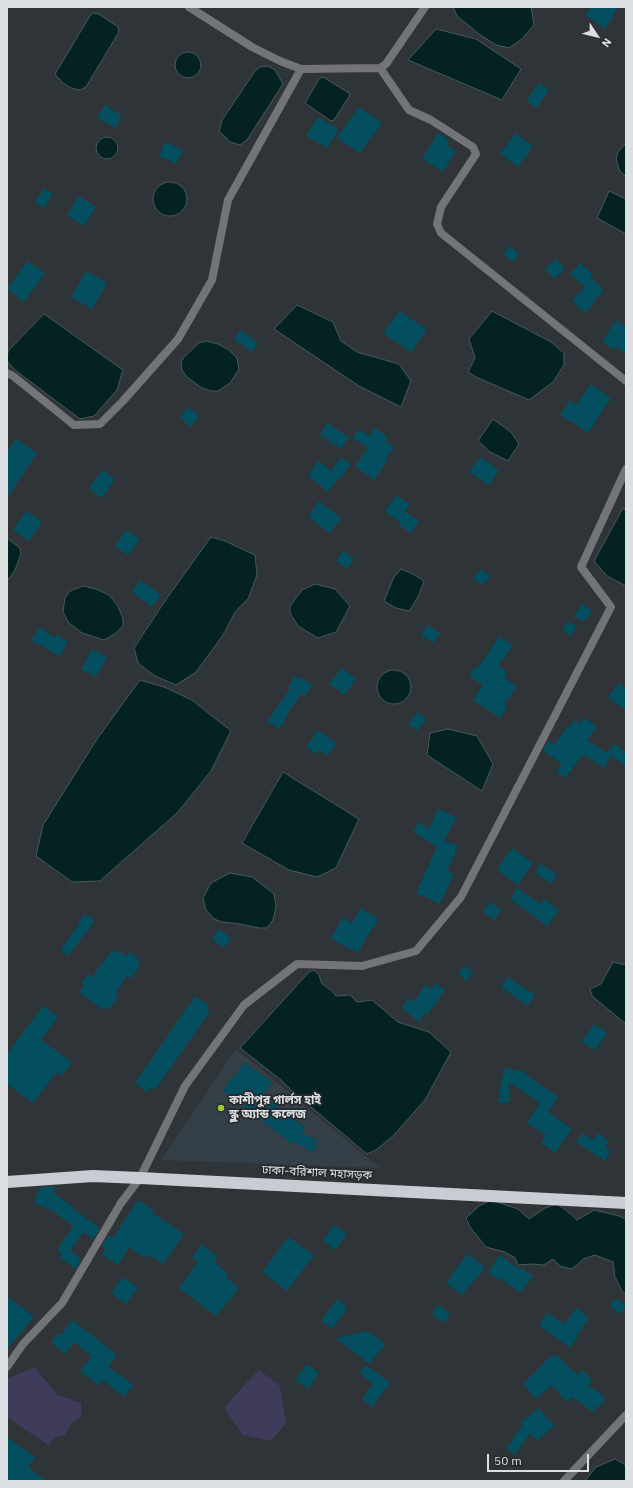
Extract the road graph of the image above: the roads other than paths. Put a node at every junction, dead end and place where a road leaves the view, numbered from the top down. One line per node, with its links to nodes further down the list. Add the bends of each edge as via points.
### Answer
1 (189, 7): 4 (street, via 252,47)
2 (426, 7): 3 (street, via 386,64)
3 (380, 68): 4 (street); 6 (street, via 409,110 431,120 473,147 476,154 441,208 437,224 441,233)
4 (301, 69): 5 (street, via 228,200 212,280 178,339 122,402 100,424 74,425)
5 (7, 373)
6 (626, 381)
7 (626, 469): 8 (street, via 581,567 611,607 461,897 416,951 362,966 297,964 244,1005 185,1086)
8 (140, 1178): 9 (highway, ঢাকা-বরিশাল মহাসড়ক, via 93,1176); 10 (highway, ঢাকা-বরিশাল মহাসড়ক); 11 (street, via 121,1203 62,1303 23,1344)
9 (7, 1182)
10 (626, 1203)
11 (7, 1367)
12 (626, 1415): 13 (street)
13 (564, 1481)

